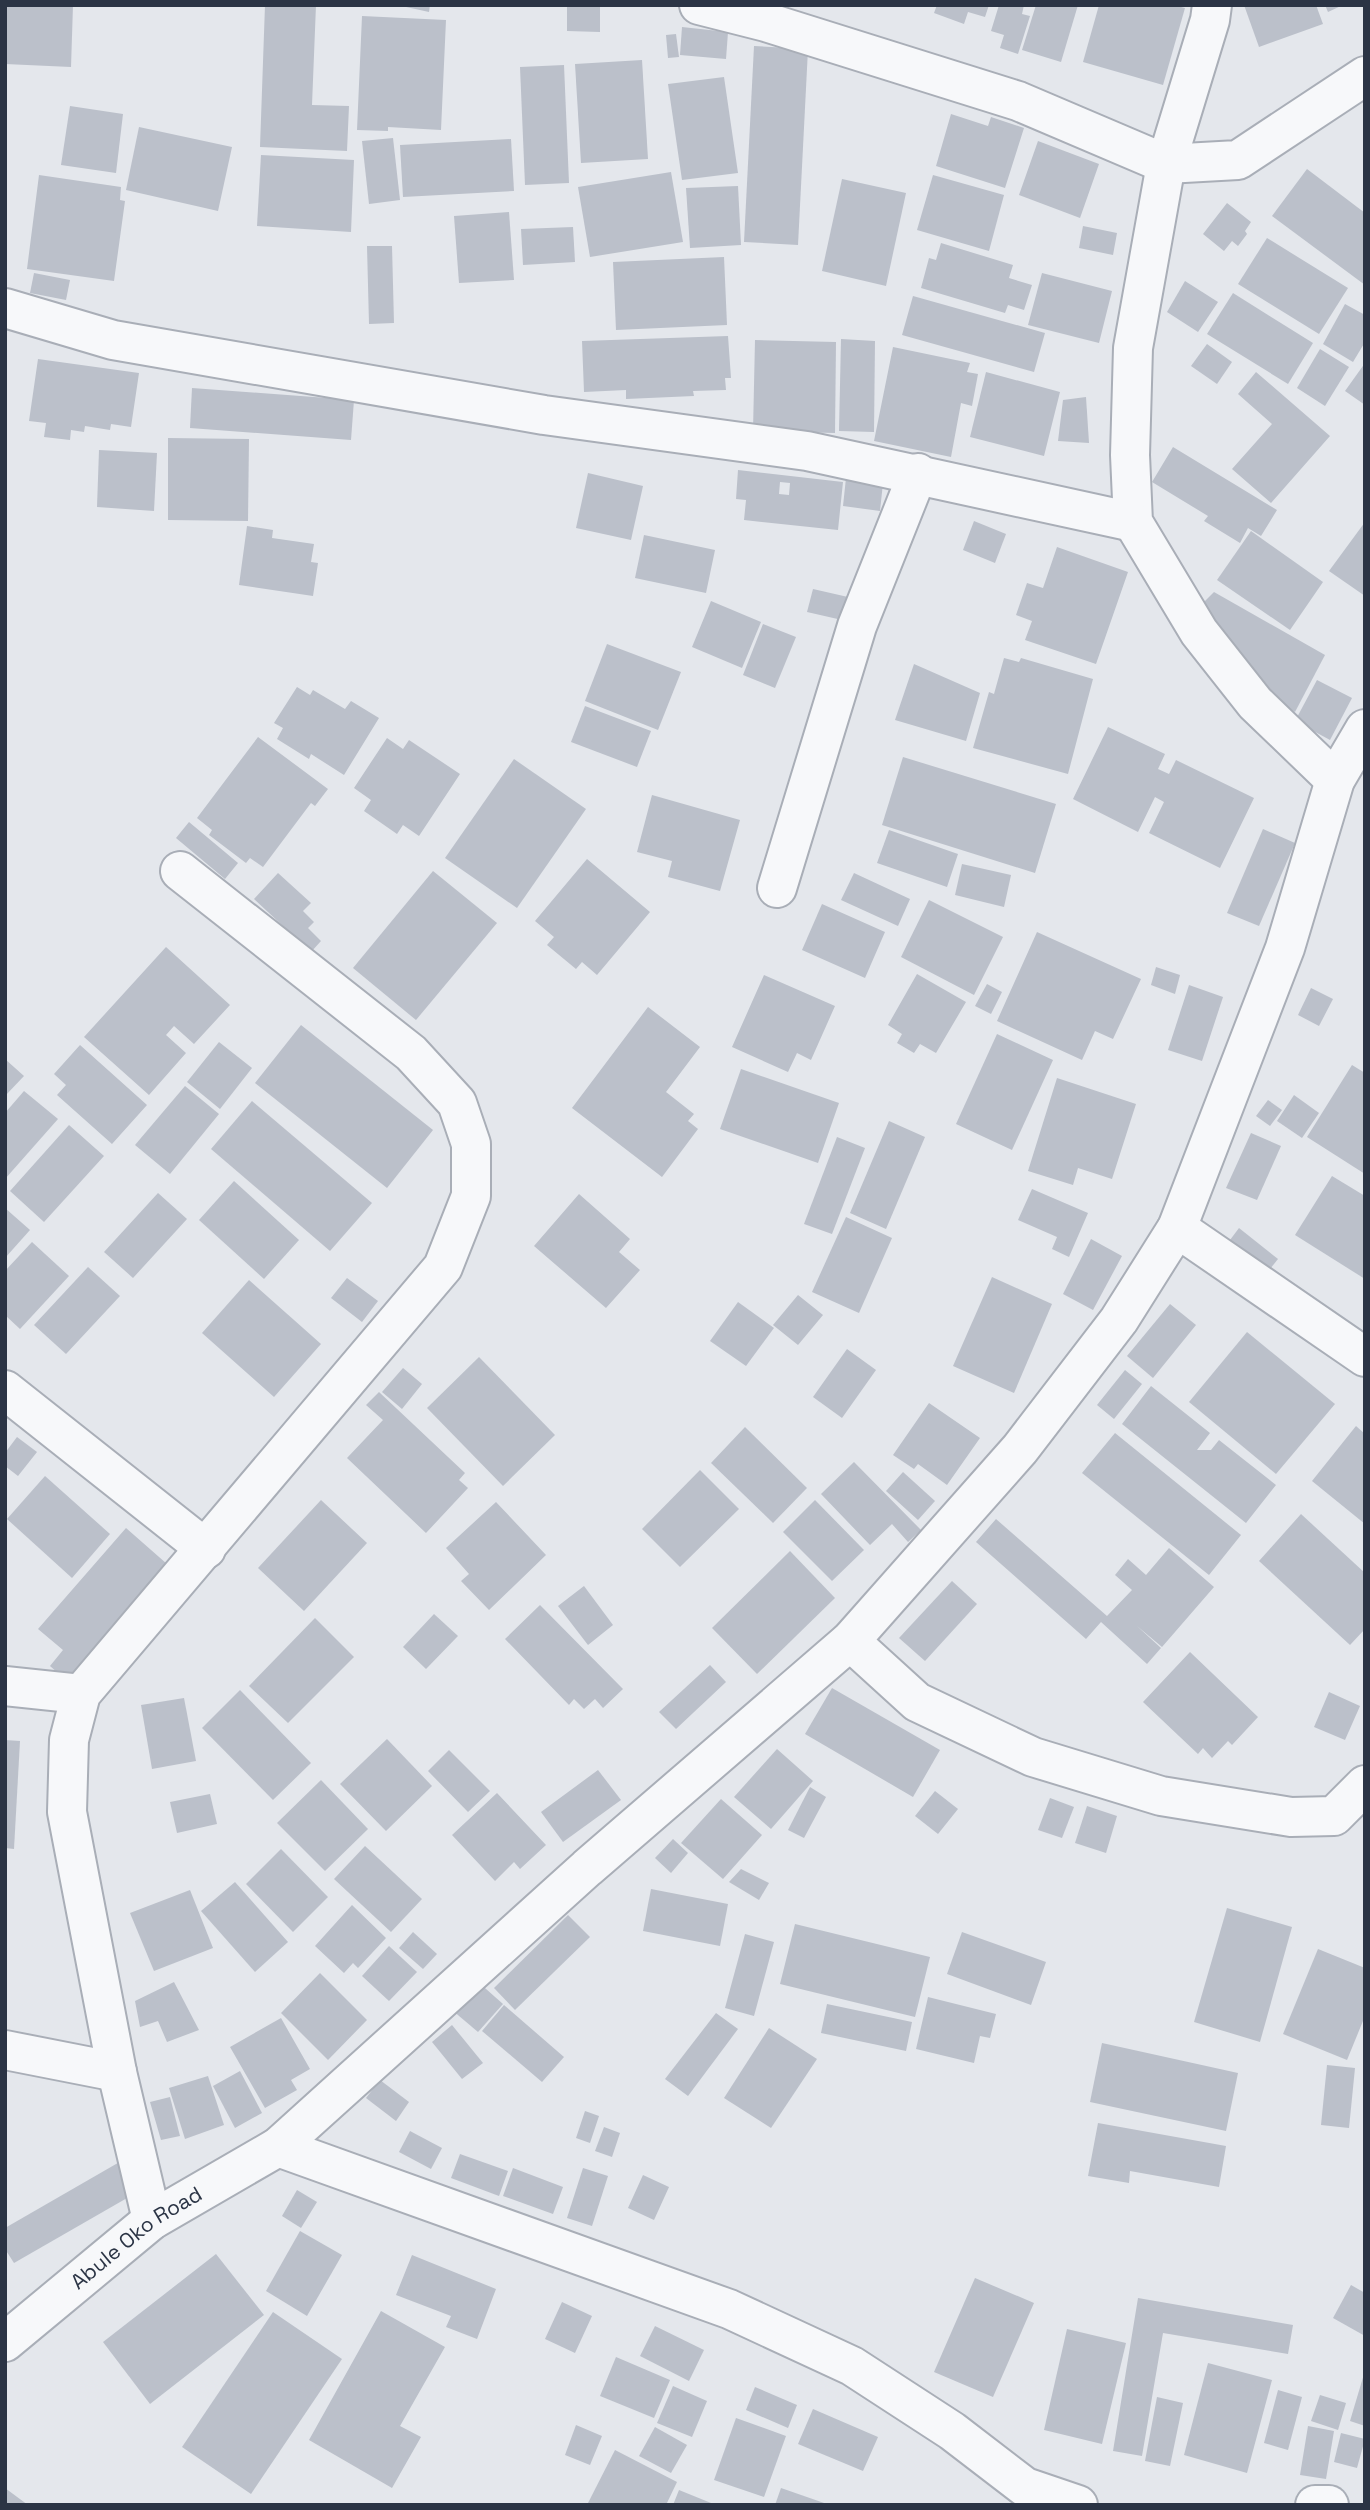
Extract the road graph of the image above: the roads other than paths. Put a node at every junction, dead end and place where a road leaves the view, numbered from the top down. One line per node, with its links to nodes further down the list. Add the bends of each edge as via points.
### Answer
1 (699, 5): 4 (street, via 1018,101)
2 (1212, 5): 4 (street)
3 (1365, 76): 4 (street, via 1238,160)
4 (1166, 164): 7 (street, via 1133,348)
5 (5, 308): 6 (street, via 113,340 544,415 807,451)
6 (918, 473): 7 (street); 11 (street, via 857,626)
7 (1133, 522): 9 (street, via 1207,642 1255,702)
8 (1365, 729): 9 (street, Abule Oko Road)
9 (1335, 780): 12 (street, Abule Oko Road, via 1284,948)
10 (180, 871): 15 (street, via 411,1053 457,1103 471,1144 471,1196 443,1266)
11 (777, 888)
12 (1177, 1228): 13 (street); 16 (street, Abule Oko Road, via 1119,1320 1020,1448)
13 (1365, 1357)
14 (5, 1390): 15 (street)
15 (206, 1549): 18 (street)
16 (850, 1641): 19 (street, via 917,1702 1033,1757 1161,1796 1291,1817 1334,1816); 22 (street, Abule Oko Road, via 587,1868)
17 (5, 1686): 18 (street)
18 (81, 1694): 21 (street, via 69,1740 67,1812)
19 (1365, 1785)
20 (5, 2050): 21 (street)
21 (117, 2072): 23 (street)
22 (278, 2147): 23 (street, Abule Oko Road); 25 (street, via 729,2309 852,2366 952,2431 1025,2487)
23 (152, 2220): 24 (street, Abule Oko Road)
24 (5, 2342)
25 (1079, 2505)
26 (1315, 2505): 27 (street)
27 (1329, 2505)

